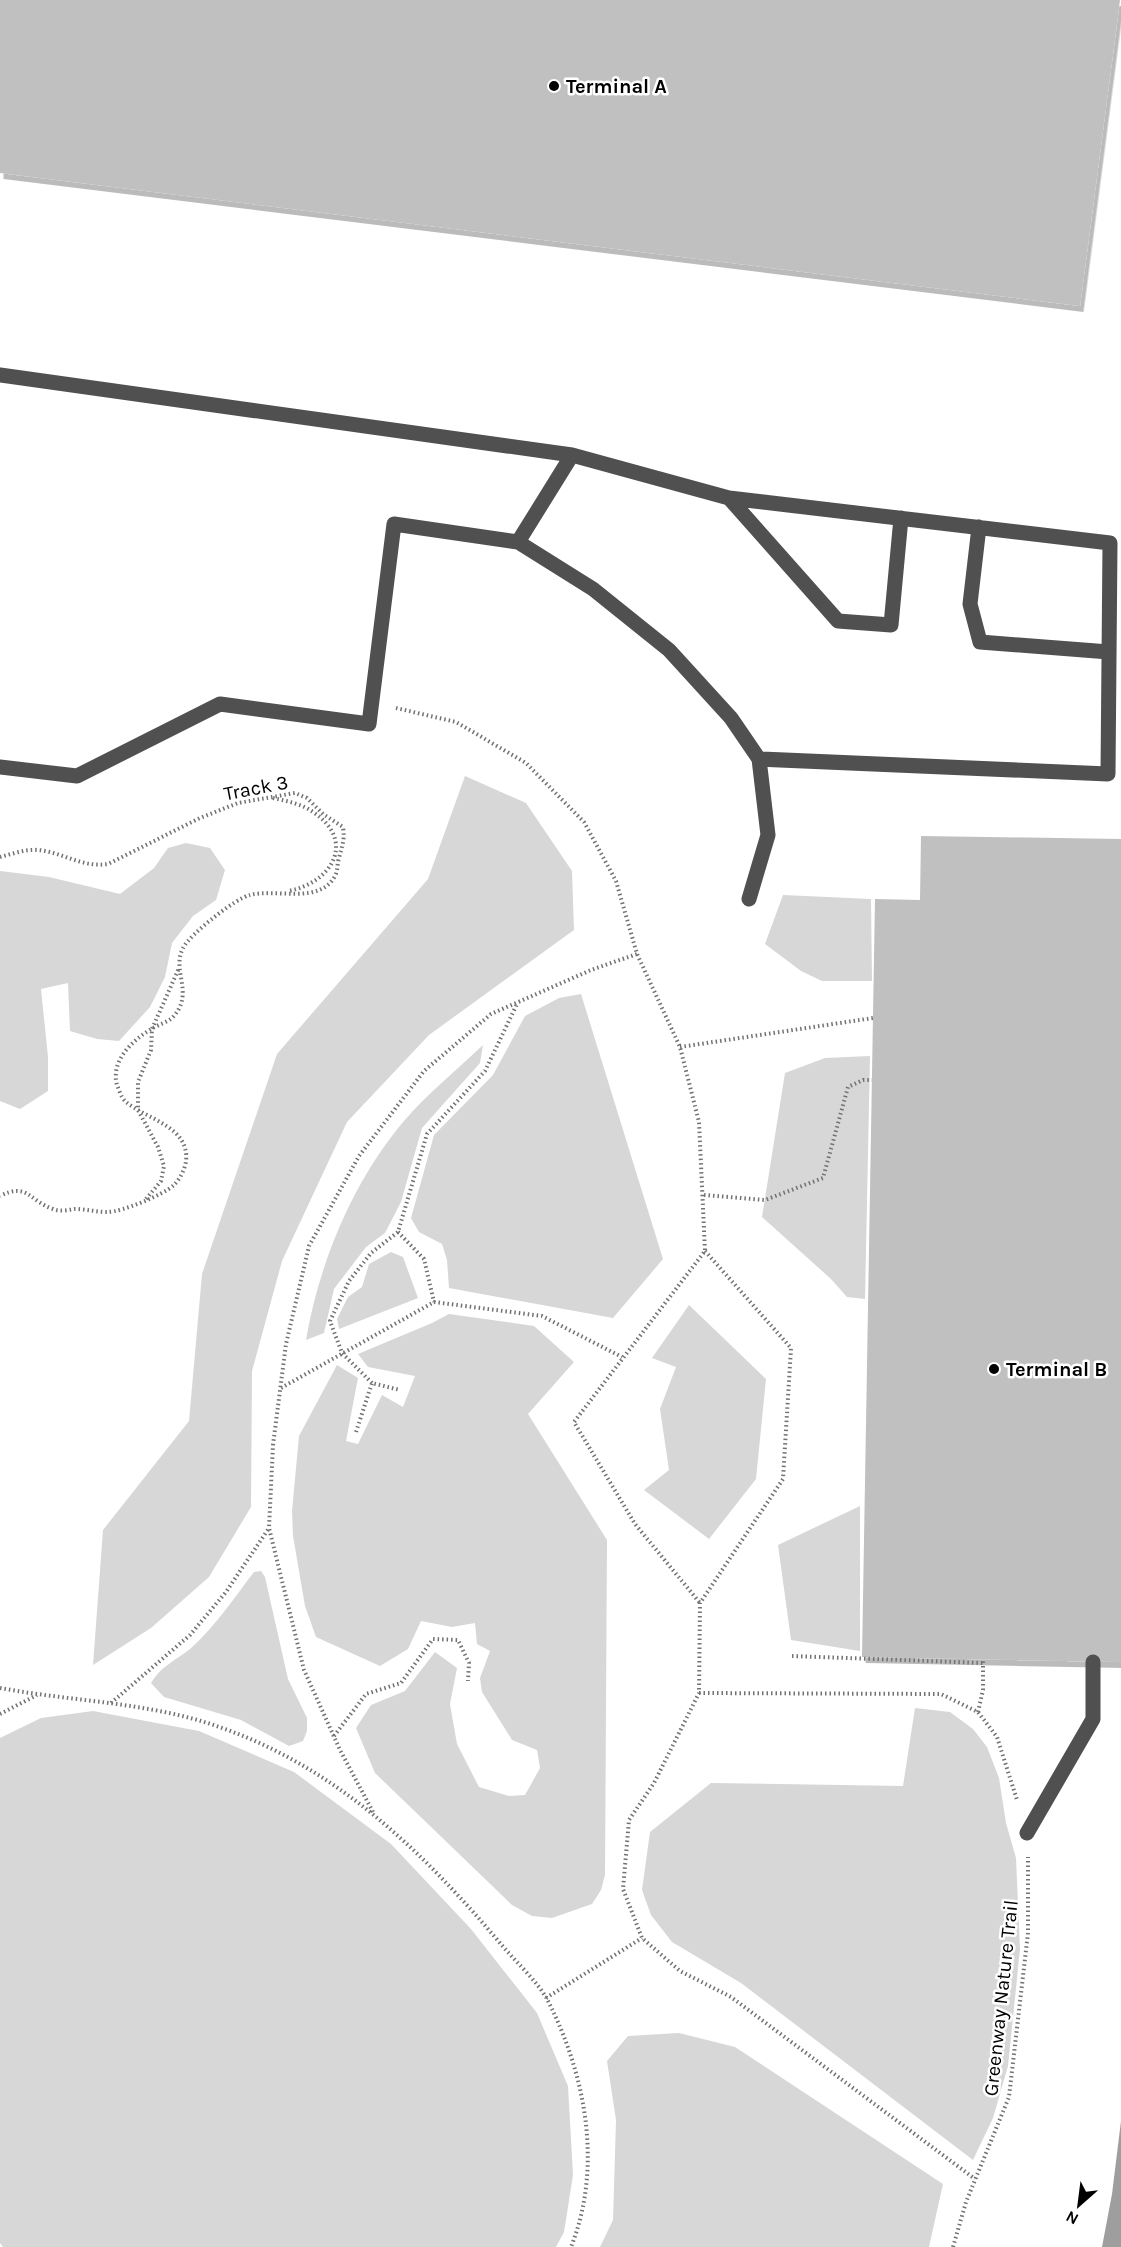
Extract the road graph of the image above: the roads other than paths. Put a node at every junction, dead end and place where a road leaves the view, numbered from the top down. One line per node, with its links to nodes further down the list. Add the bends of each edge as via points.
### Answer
1 (0, 375): 2 (lane)
2 (572, 455): 3 (lane); 6 (lane)
3 (729, 498): 4 (lane); 4 (lane, via 838,621 891,625)
4 (901, 518): 5 (lane)
5 (979, 527): 7 (lane, via 1110,543); 7 (lane, via 970,604 980,642)
6 (518, 542): 8 (lane, via 593,589 669,650 731,718); 9 (lane, via 394,524 369,724 220,704 77,776)
7 (1109, 652): 8 (lane, via 1108,774)
8 (759, 759): 10 (lane, via 768,835)
9 (0, 767)
10 (749, 899)
11 (1093, 1662): 12 (lane, via 1093,1719)
12 (1028, 1833)

